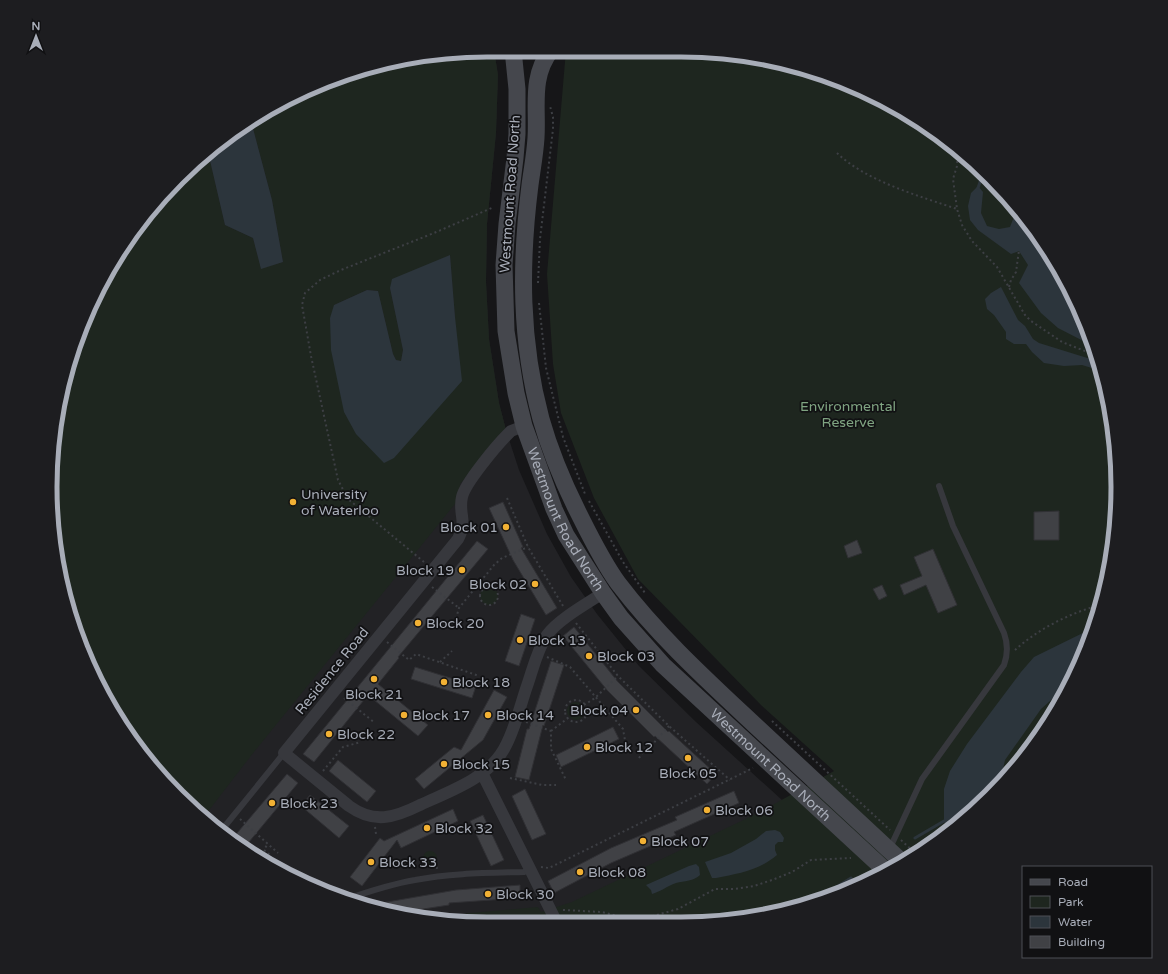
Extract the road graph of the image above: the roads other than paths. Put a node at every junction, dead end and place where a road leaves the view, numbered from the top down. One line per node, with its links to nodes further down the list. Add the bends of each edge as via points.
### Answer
1 (514, 57): 3 (main road, Westmount Road North, via 517,134 505,244 504,300 510,357)
2 (546, 57): 9 (main road, Westmount Road North, via 537,78 536,138 526,219 523,292 528,351 536,399 548,442 567,489 592,540 617,582 656,629)
3 (524, 426): 5 (main road, Westmount Road North, via 566,535); 6 (street, Residence Road, via 508,434 466,485 461,500 464,523 458,540)
4 (939, 486): 9 (lane, via 953,526 1004,633 1007,641 1007,658 922,779)
5 (603, 593): 7 (street, via 558,623 547,636 538,652 503,750 494,763); 9 (main road, Westmount Road North, via 621,618 663,665)
6 (284, 753): 7 (street, via 355,810 379,817 400,814); 8 (lane)
7 (482, 773): 11 (street)
8 (224, 827)
9 (886, 855): 10 (main road, Westmount Road North)
10 (896, 859)
11 (529, 867): 12 (lane, via 524,872 420,879); 13 (street)
12 (356, 896)
13 (554, 917)

